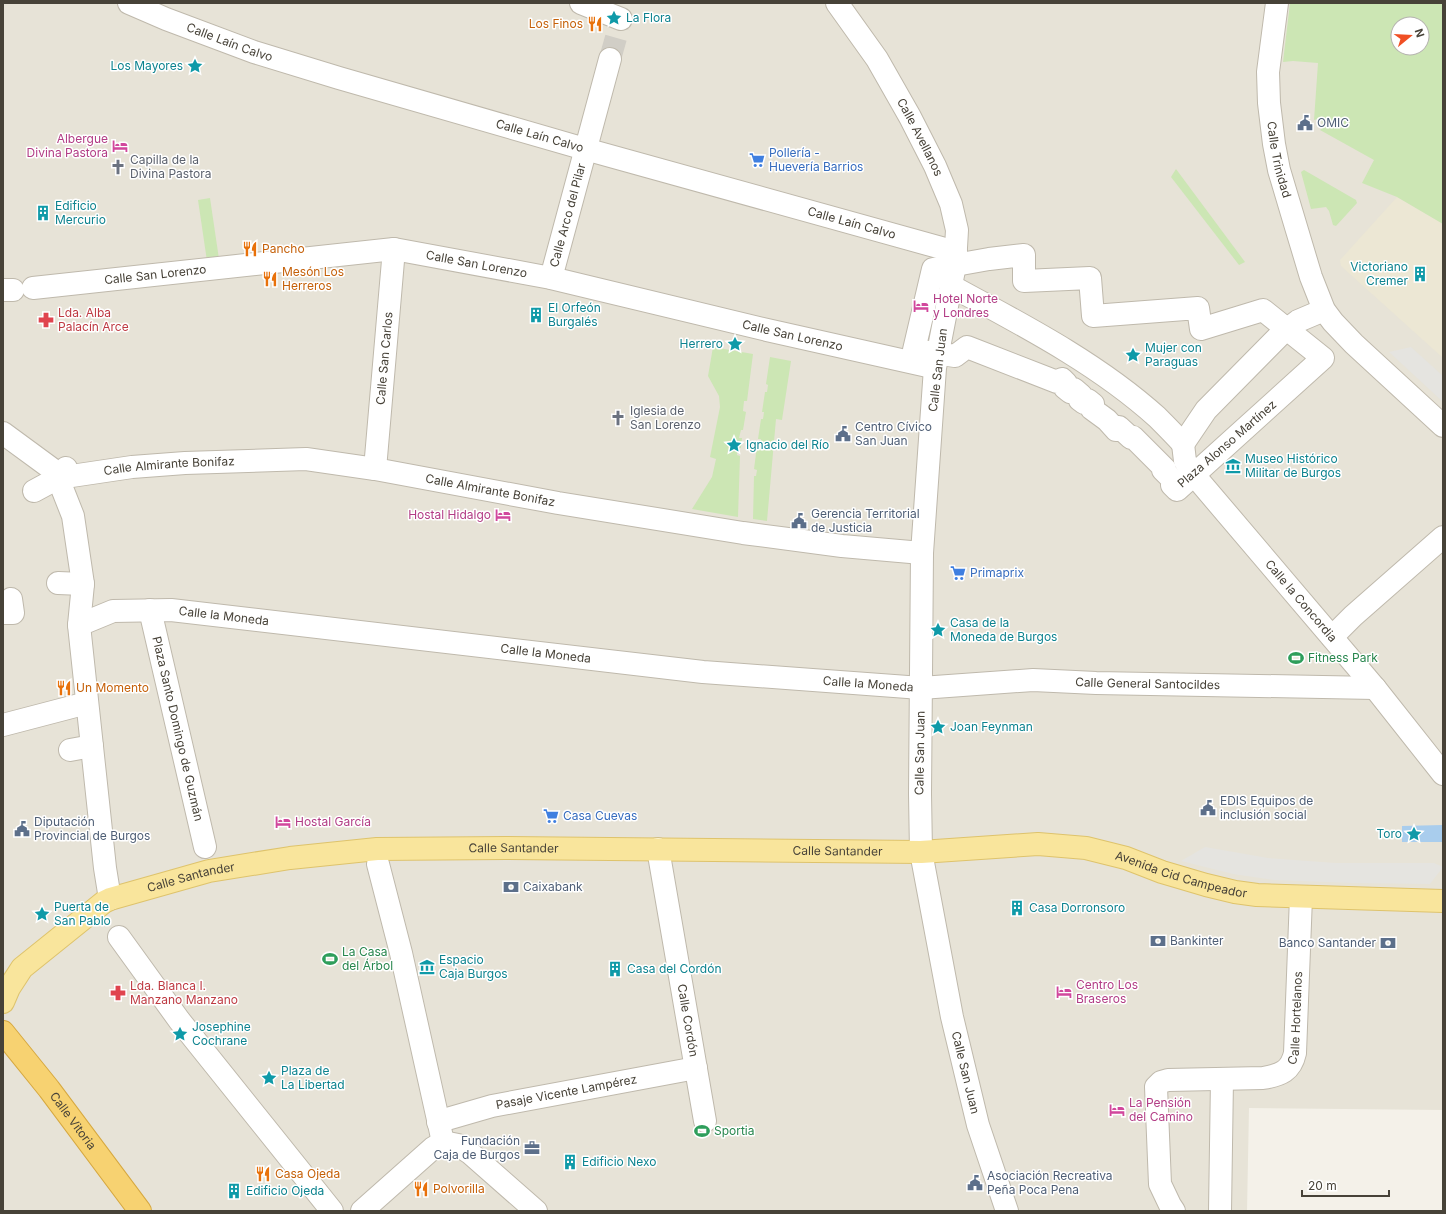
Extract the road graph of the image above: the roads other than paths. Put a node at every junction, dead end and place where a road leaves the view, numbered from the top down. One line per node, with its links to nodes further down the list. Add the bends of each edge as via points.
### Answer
1 (129, 3): 7 (street, Calle Laín Calvo, via 254,52)
2 (581, 3): 5 (street)
3 (838, 3): 9 (street, Calle Avellanos, via 877,59 934,166 951,204 957,230)
4 (1277, 3): 13 (street, Calle Trinidad, via 1268,72 1274,144 1279,170 1311,277)
5 (622, 17)
6 (610, 60): 7 (street, Calle Arco del Pilar)
7 (585, 149): 9 (street, Calle Laín Calvo); 10 (street, Calle Arco del Pilar)
8 (394, 249): 10 (street, Calle San Lorenzo); 12 (street, Calle San Lorenzo); 20 (street, Calle San Carlos)
9 (956, 258): 11 (street, Calle Avellanos); 14 (street, Plaza Alonso Martínez, via 1024,255 1024,282 1090,278 1093,316 1198,308 1201,329 1263,310); 15 (street, Plaza Alonso Martínez, via 933,269 914,350)
10 (551, 278): 15 (street, Calle San Lorenzo, via 767,330)
11 (951, 286): 15 (street, Calle San Juan); 18 (street, via 1034,331 1108,378 1157,418)
12 (16, 289)
13 (1324, 310): 14 (street, via 1298,321); 16 (street, Calle Trinidad, via 1354,344)
14 (1287, 329): 18 (street, via 1206,410); 22 (street, Plaza Alonso Martínez, via 1324,358)
15 (937, 361): 22 (street, Plaza Alonso Martínez, via 956,356 967,347 1057,382 1062,379 1067,386 1065,388 1070,392 1074,389 1081,395 1080,400 1084,403 1088,400 1093,404 1092,409 1116,430 1119,427 1133,437 1165,469 1163,470 1175,482 1172,485 1177,490); 25 (street, Calle San Juan)
16 (1443, 426)
17 (3, 433): 21 (street)
18 (1183, 444): 22 (street, Calle la Concordia, via 1185,461)
19 (72, 461): 21 (street)
20 (375, 469): 21 (street, Calle Almirante Bonifaz, via 306,460 268,460 185,463); 25 (street, Calle Almirante Bonifaz, via 558,504 842,546)
21 (55, 474): 23 (street); 27 (street, via 73,516)
22 (1194, 475): 30 (street, Calle la Concordia)
23 (34, 491)
24 (1443, 536): 30 (street)
25 (922, 553): 31 (street, Calle San Juan)
26 (58, 583): 27 (street)
27 (82, 584): 29 (street)
28 (150, 610): 29 (street, via 113,611); 31 (street, Calle la Moneda, via 171,610 703,672); 38 (street, Plaza Santo Domingo de Guzmán)
29 (79, 624): 33 (street)
30 (1332, 637): 32 (street, Calle la Concordia)
31 (921, 688): 32 (street, Calle General Santocildes, via 1033,680); 40 (street, Calle San Juan)
32 (1375, 688): 37 (street, Calle la Concordia)
33 (87, 703): 34 (street); 35 (street)
34 (3, 725)
35 (92, 746): 36 (street); 43 (street)
36 (70, 750)
37 (1443, 774)
38 (205, 847)
39 (658, 849): 40 (main road, Calle Santander); 43 (main road, Calle Santander, via 377,849 290,858 209,871); 48 (street, Calle Cordón)
40 (921, 852): 42 (main road, Avenida Cid Campeador, via 1038,844 1086,848 1235,892); 56 (street, Calle San Juan, via 952,1018 978,1125)
41 (378, 864): 51 (street, via 401,953)
42 (1300, 897): 44 (main road, Avenida Cid Campeador); 49 (street, Calle Hortelanos, via 1293,1062 1286,1070 1275,1076)
43 (110, 899): 46 (main road, Calle Santander, via 22,968)
44 (1443, 901)
45 (119, 937): 53 (street, via 179,1020)
46 (3, 1002)
47 (3, 1032): 52 (highway, Calle Vitoria)
48 (696, 1068): 50 (street, Calle Cordón); 51 (street, Pasaje Vicente Lampérez, via 492,1106)
49 (1222, 1079): 57 (street, Calle Hortelanos, via 1168,1080 1156,1087 1160,1184); 58 (street)
50 (705, 1121)
51 (440, 1132): 54 (street, Pasaje Vicente Lampérez, via 433,1148); 55 (street, via 470,1153)
52 (140, 1211)
53 (332, 1211)
54 (362, 1211)
55 (536, 1211)
56 (1007, 1211)
57 (1174, 1211)
58 (1220, 1211)

